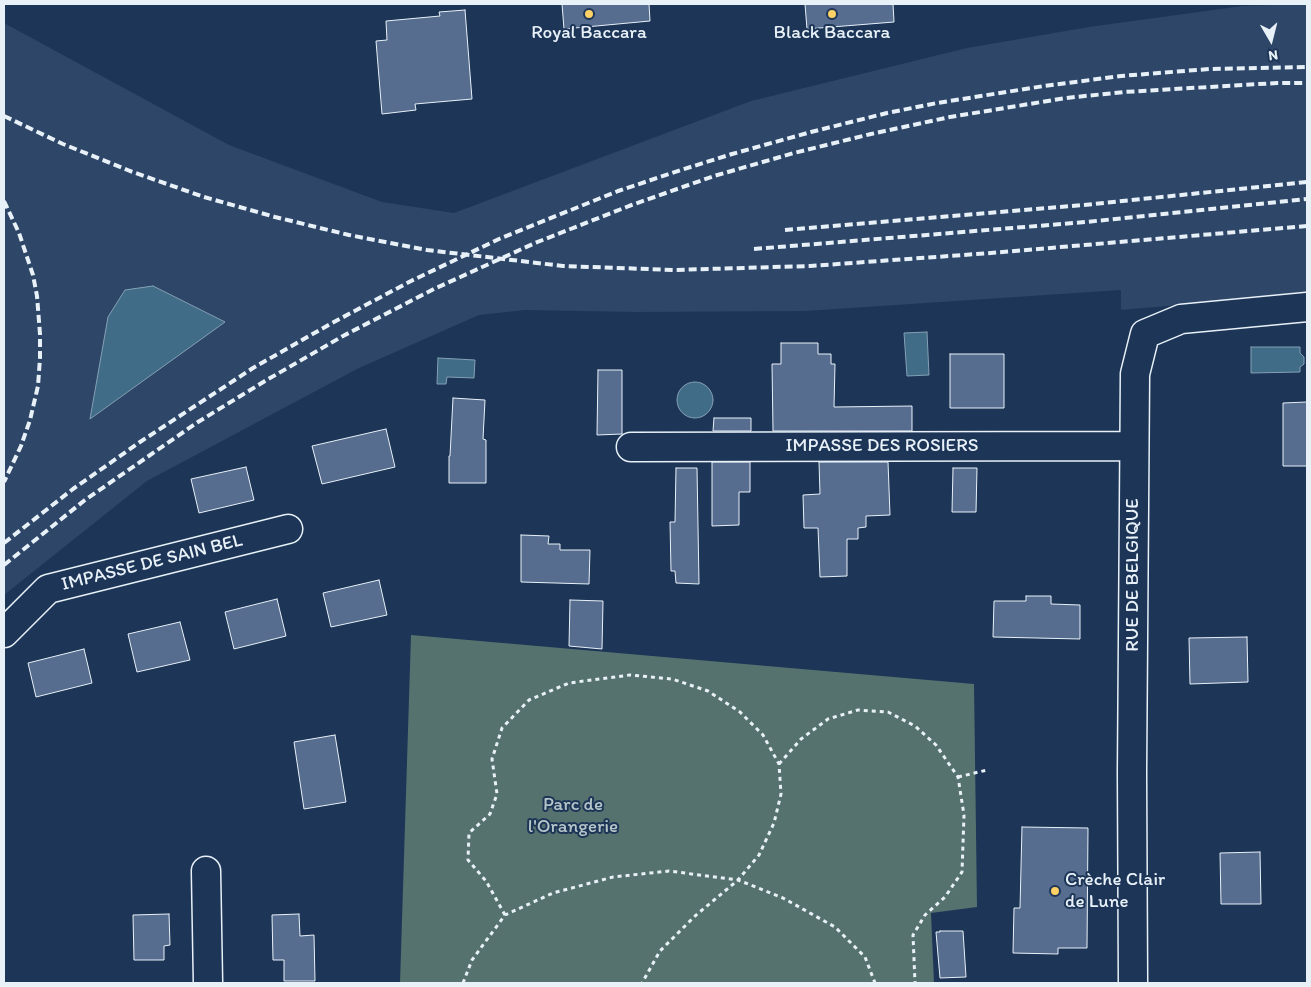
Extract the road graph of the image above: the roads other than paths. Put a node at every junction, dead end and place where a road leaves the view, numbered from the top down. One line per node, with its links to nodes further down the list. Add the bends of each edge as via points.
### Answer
1 (1307, 306): 2 (street, RUE DE BELGIQUE, via 1181,319 1145,334 1135,374)
2 (1134, 446): 3 (street, IMPASSE DES ROSIERS); 8 (street, RUE DE BELGIQUE)
3 (630, 448)
4 (288, 529): 5 (street, IMPASSE DE SAIN BEL, via 48,589)
5 (4, 633)
6 (206, 871): 7 (street)
7 (208, 983)
8 (1132, 983)

